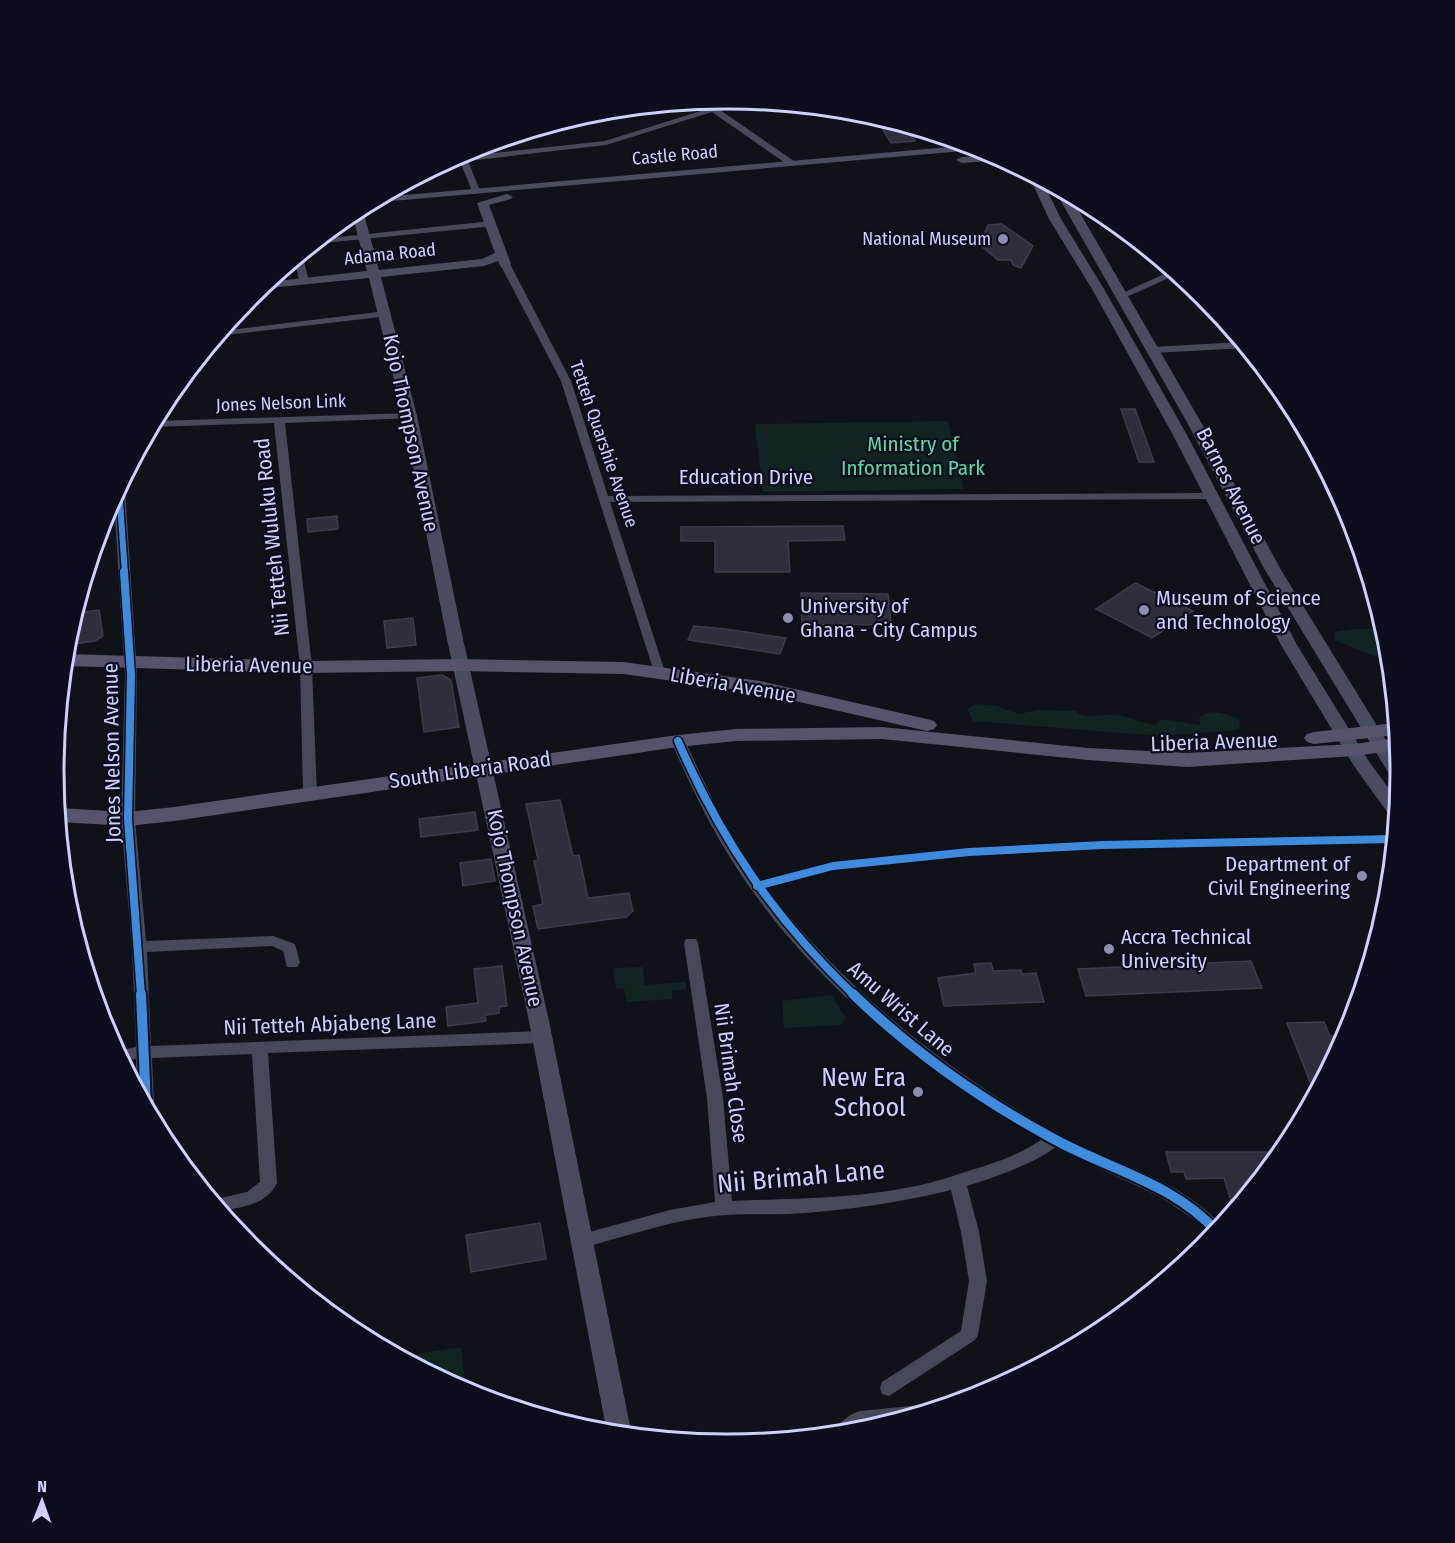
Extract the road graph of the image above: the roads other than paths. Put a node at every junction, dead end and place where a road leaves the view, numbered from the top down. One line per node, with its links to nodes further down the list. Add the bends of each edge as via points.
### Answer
1 (713, 109): 4 (street, via 606,143)
2 (714, 109): 9 (street)
3 (957, 150): 9 (main road, Castle Road)
4 (488, 154)
5 (970, 155): 8 (main road)
6 (981, 159): 8 (main road, Castle Road)
7 (465, 163): 12 (street)
8 (879, 163): 10 (main road, Castle Road)
9 (791, 164): 10 (main road, Castle Road)
10 (604, 184): 12 (main road, Castle Road); 15 (main road, Castle Road)
11 (1040, 187): 34 (main road, Barnes Avenue)
12 (476, 191): 13 (main road, Castle Road)
13 (393, 199)
14 (1068, 202): 26 (main road, Barnes Avenue)
15 (483, 203): 17 (main road, Tetteh Quarshie Avenue)
16 (360, 219): 18 (main road, Kojo Thompson Avenue)
17 (491, 224): 18 (street); 20 (main road, Tetteh Quarshie Avenue)
18 (365, 237): 19 (street); 22 (main road, Kojo Thompson Avenue)
19 (331, 240)
20 (503, 260): 22 (main road, Adama Road); 35 (street, Tetteh Quarshie Avenue, via 566,381)
21 (301, 265): 24 (street)
22 (376, 273): 24 (main road, Adama Road); 27 (main road, Kojo Thompson Avenue)
23 (1168, 276): 26 (street)
24 (304, 281): 25 (main road, Adama Road)
25 (279, 284)
26 (1121, 296): 30 (main road, Barnes Avenue)
27 (386, 314): 28 (street); 31 (main road, Kojo Thompson Avenue)
28 (230, 333)
29 (1235, 346): 30 (street)
30 (1152, 350): 45 (main road, Barnes Avenue, via 1273,570)
31 (410, 416): 32 (street, Jones Nelson Link); 40 (main road, Kojo Thompson Avenue)
32 (279, 419): 33 (street, Jones Nelson Link); 41 (street, Nii Tetteh Wuluku Road)
33 (163, 424)
34 (1211, 496): 35 (street, Education Drive); 46 (main road, Barnes Avenue, via 1289,645)
35 (606, 499): 42 (street, Tetteh Quarshie Avenue)
36 (120, 507): 37 (street, Jones Nelson Avenue)
37 (120, 513): 39 (street, Jones Nelson Avenue)
38 (74, 660): 39 (main road, Liberia Avenue)
39 (129, 662): 41 (main road, Liberia Avenue); 51 (street, Jones Nelson Avenue)
40 (460, 664): 41 (main road, Liberia Avenue); 42 (main road, Liberia Avenue, via 585,666); 47 (main road, Kojo Thompson Avenue)
41 (306, 667): 48 (street, Nii Tetteh Wuluku Road)
42 (659, 672): 43 (main road, Liberia Avenue, via 760,687)
43 (886, 726): 44 (main road, South Liberia Road); 46 (main road, Liberia Avenue, via 1088,754 1187,760)
44 (678, 741): 47 (main road, South Liberia Road); 53 (street, Amu Wrist Lane, via 721,831)
45 (1384, 741): 46 (main road, Liberia Avenue)
46 (1349, 743): 49 (main road, Barnes Avenue)
47 (484, 768): 48 (main road, South Liberia Road); 57 (main road, Kojo Thompson Avenue)
48 (310, 794): 51 (main road, South Liberia Road)
49 (1389, 801)
50 (66, 815): 51 (main road, South Liberia Road)
51 (128, 819): 55 (street, Jones Nelson Avenue)
52 (1387, 839): 53 (street, via 969,852 833,866)
53 (757, 886): 62 (street, Amu Wrist Lane, via 800,939 908,1045 999,1108)
54 (691, 944): 65 (street, Nii Brimah Close, via 715,1098)
55 (139, 947): 56 (street, via 273,941 290,948); 59 (street, Jones Nelson Avenue)
56 (292, 963)
57 (543, 1037): 58 (street, Nii Tetteh Abjabeng Lane); 67 (main road, Kojo Thompson Avenue)
58 (260, 1048): 59 (street, Nii Tetteh Abjabeng Lane); 64 (street, via 269,1183 258,1196)
59 (142, 1052): 60 (street, Nii Tetteh Abjabeng Lane); 61 (street, Jones Nelson Avenue)
60 (128, 1054)
61 (145, 1087)
62 (1054, 1140): 63 (street, Nii Brimah Lane, via 1017,1164); 66 (street, Amu Wrist Lane, via 1187,1203)
63 (957, 1181): 65 (street, Nii Brimah Lane, via 846,1203); 68 (street, via 978,1281 969,1335)
64 (224, 1203)
65 (724, 1208): 67 (street, Nii Brimah Lane)
66 (1212, 1224)
67 (582, 1241): 71 (main road, Kojo Thompson Avenue)
68 (889, 1388)
69 (876, 1417): 70 (street)
70 (856, 1422)
71 (618, 1425)

